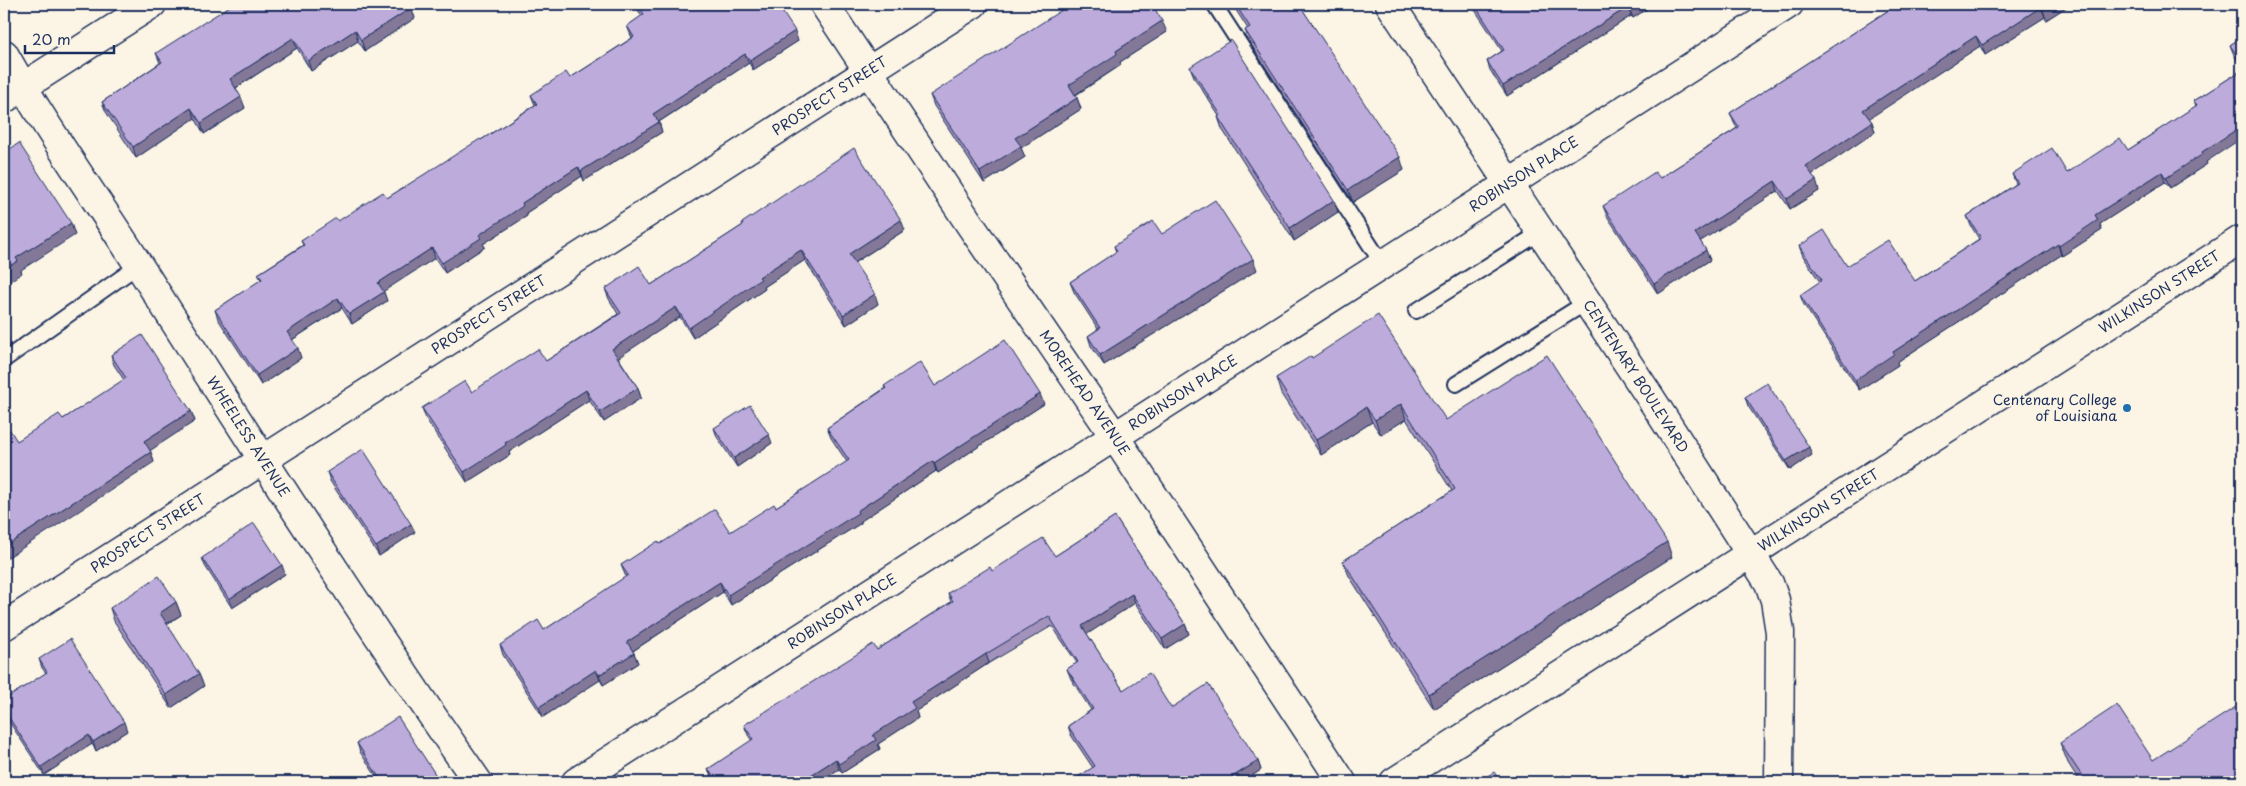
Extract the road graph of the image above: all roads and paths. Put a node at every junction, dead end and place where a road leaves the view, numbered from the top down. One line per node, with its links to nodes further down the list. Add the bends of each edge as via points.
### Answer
1 (152, 4): 9 (street)
2 (824, 4): 8 (street, MOREHEAD AVENUE)
3 (973, 4): 8 (street, PROSPECT STREET)
4 (1214, 4): 14 (lane)
5 (1390, 4): 10 (street, CENTENARY BOULEVARD)
6 (1790, 4): 10 (street, ROBINSON PLACE)
7 (4, 54): 9 (street, WHEELESS AVENUE)
8 (869, 70): 19 (street, MOREHEAD AVENUE, via 968,223); 20 (street, PROSPECT STREET)
9 (13, 93): 13 (street, WHEELESS AVENUE)
10 (1509, 184): 11 (street, CENTENARY BOULEVARD); 14 (street, ROBINSON PLACE)
11 (1541, 232): 15 (street, CENTENARY BOULEVARD); 16 (lane)
12 (2242, 239): 21 (street, WILKINSON STREET)
13 (139, 265): 17 (lane); 20 (street, WHEELESS AVENUE)
14 (1383, 265): 19 (street, ROBINSON PLACE)
15 (1587, 302): 18 (lane); 21 (street, CENTENARY BOULEVARD)
16 (1416, 311)
17 (4, 360)
18 (1456, 384)
19 (1115, 437): 24 (street, ROBINSON PLACE); 25 (street, MOREHEAD AVENUE)
20 (262, 460): 22 (street, PROSPECT STREET); 23 (street, WHEELESS AVENUE, via 401,672)
21 (1751, 555): 26 (street, WILKINSON STREET); 27 (street, CENTENARY BOULEVARD, via 1769,584 1780,632)
22 (4, 626)
23 (478, 782)
24 (576, 782)
25 (1342, 782)
26 (1394, 782)
27 (1779, 782)

